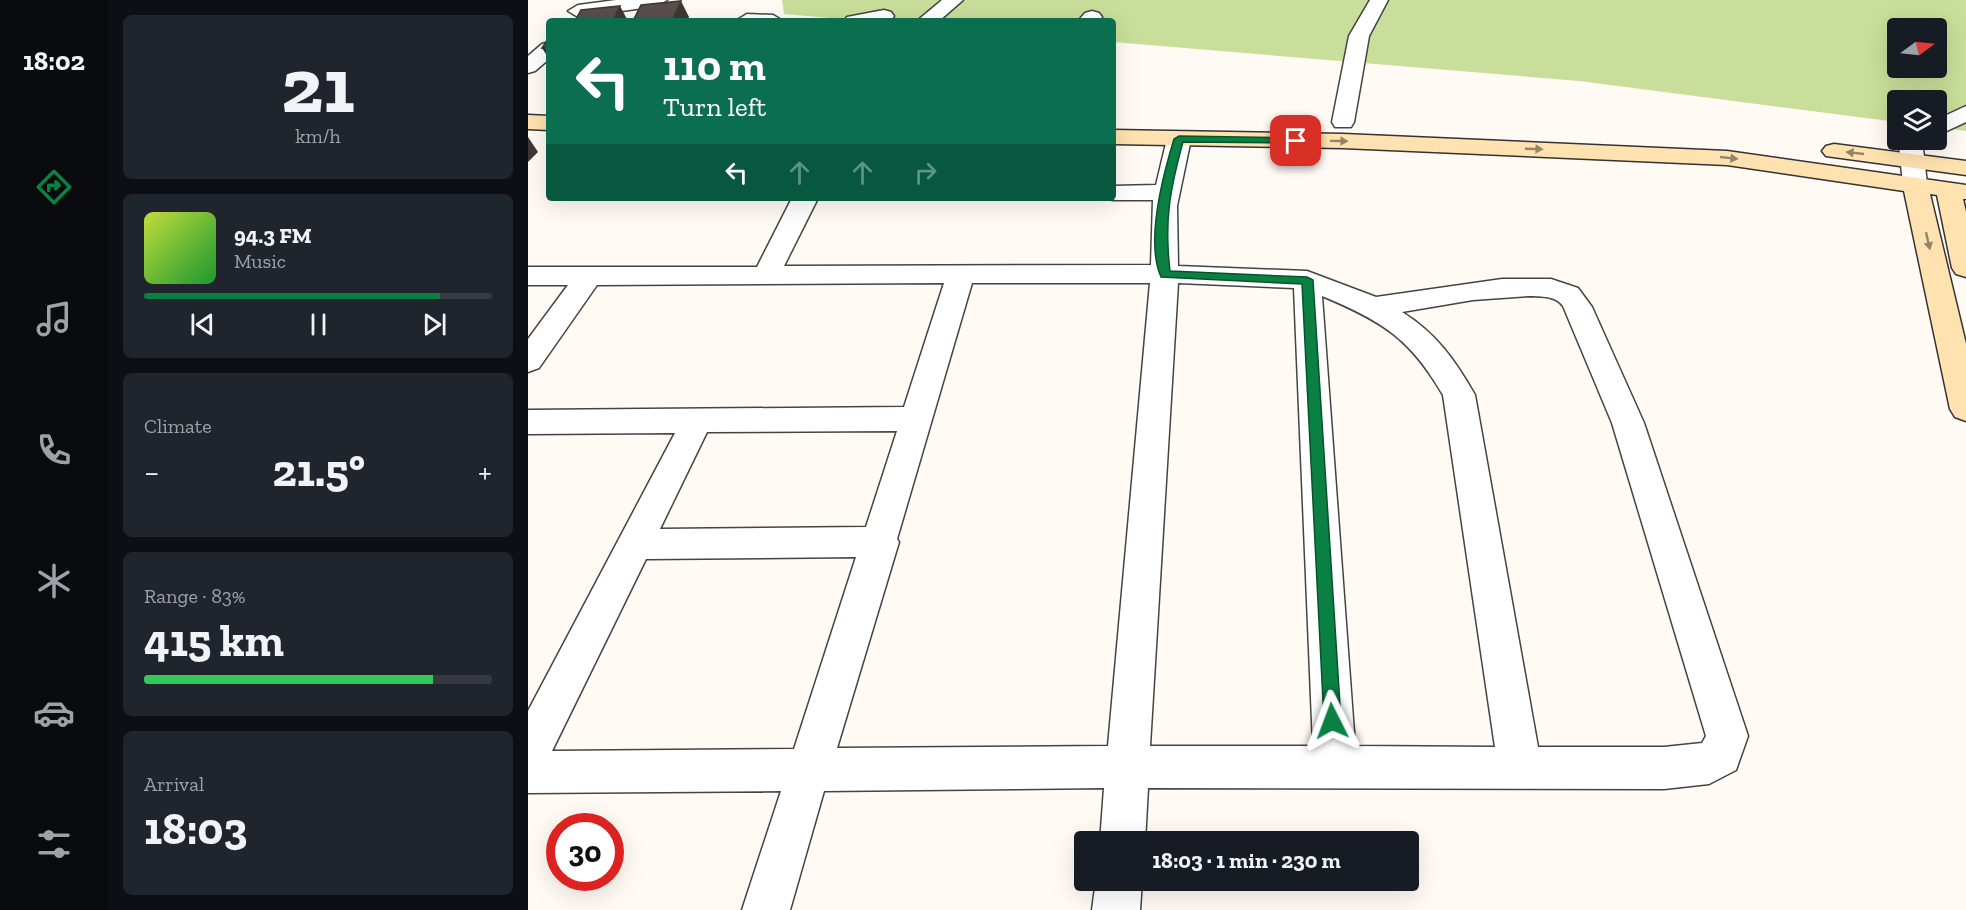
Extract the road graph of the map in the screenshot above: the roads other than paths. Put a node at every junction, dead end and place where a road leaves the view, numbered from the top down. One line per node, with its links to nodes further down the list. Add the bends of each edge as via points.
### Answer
1 (658, 0): 5 (street)
2 (753, 0): 7 (street)
3 (954, 0): 9 (street)
4 (1380, 0): 17 (street, via 1359,36)
5 (578, 11)
6 (884, 16): 8 (street)
7 (748, 18)
8 (872, 18)
9 (931, 18)
10 (546, 51): 11 (street)
11 (528, 67)
12 (528, 105): 13 (main road)
13 (546, 105)
14 (1966, 113): 19 (street)
15 (1116, 117): 17 (main road)
16 (528, 122): 18 (main road)
17 (1343, 122): 22 (main road, one-way to 17, via 1719,138)
18 (546, 123)
19 (1947, 123)
20 (1116, 137): 21 (main road)
21 (1179, 139): 22 (main road, one-way to 22); 25 (street)
22 (1915, 161): 23 (main road); 24 (main road); 37 (main road, one-way to 37)
23 (1966, 168)
24 (1957, 190): 28 (main road)
25 (1164, 192): 26 (street); 29 (street, via 1161,241)
26 (1116, 193)
27 (804, 201): 32 (street)
28 (1966, 268)
29 (1165, 274): 33 (street); 34 (street); 44 (street)
30 (528, 276): 31 (street)
31 (589, 276): 32 (street); 36 (street)
32 (766, 276): 33 (street)
33 (960, 277): 38 (street)
34 (1307, 280): 35 (street); 45 (street)
35 (1374, 308): 46 (street, via 1423,342 1459,395); 46 (street, via 1504,288 1568,293 1578,307 1628,423 1727,736 1721,755 1709,763 1664,768)
36 (528, 361)
37 (1966, 409)
38 (915, 419): 39 (street); 41 (street)
39 (697, 421): 40 (street); 42 (street)
40 (528, 422)
41 (881, 542): 42 (street); 47 (street)
42 (635, 544): 43 (street)
43 (528, 754)
44 (1129, 767): 45 (street); 47 (street); 49 (street)
45 (1335, 767): 46 (street)
46 (1520, 768)
47 (809, 771): 48 (street); 51 (street)
48 (528, 772)
49 (1123, 831)
50 (1118, 891): 52 (street)
51 (766, 910)
52 (1116, 910)

